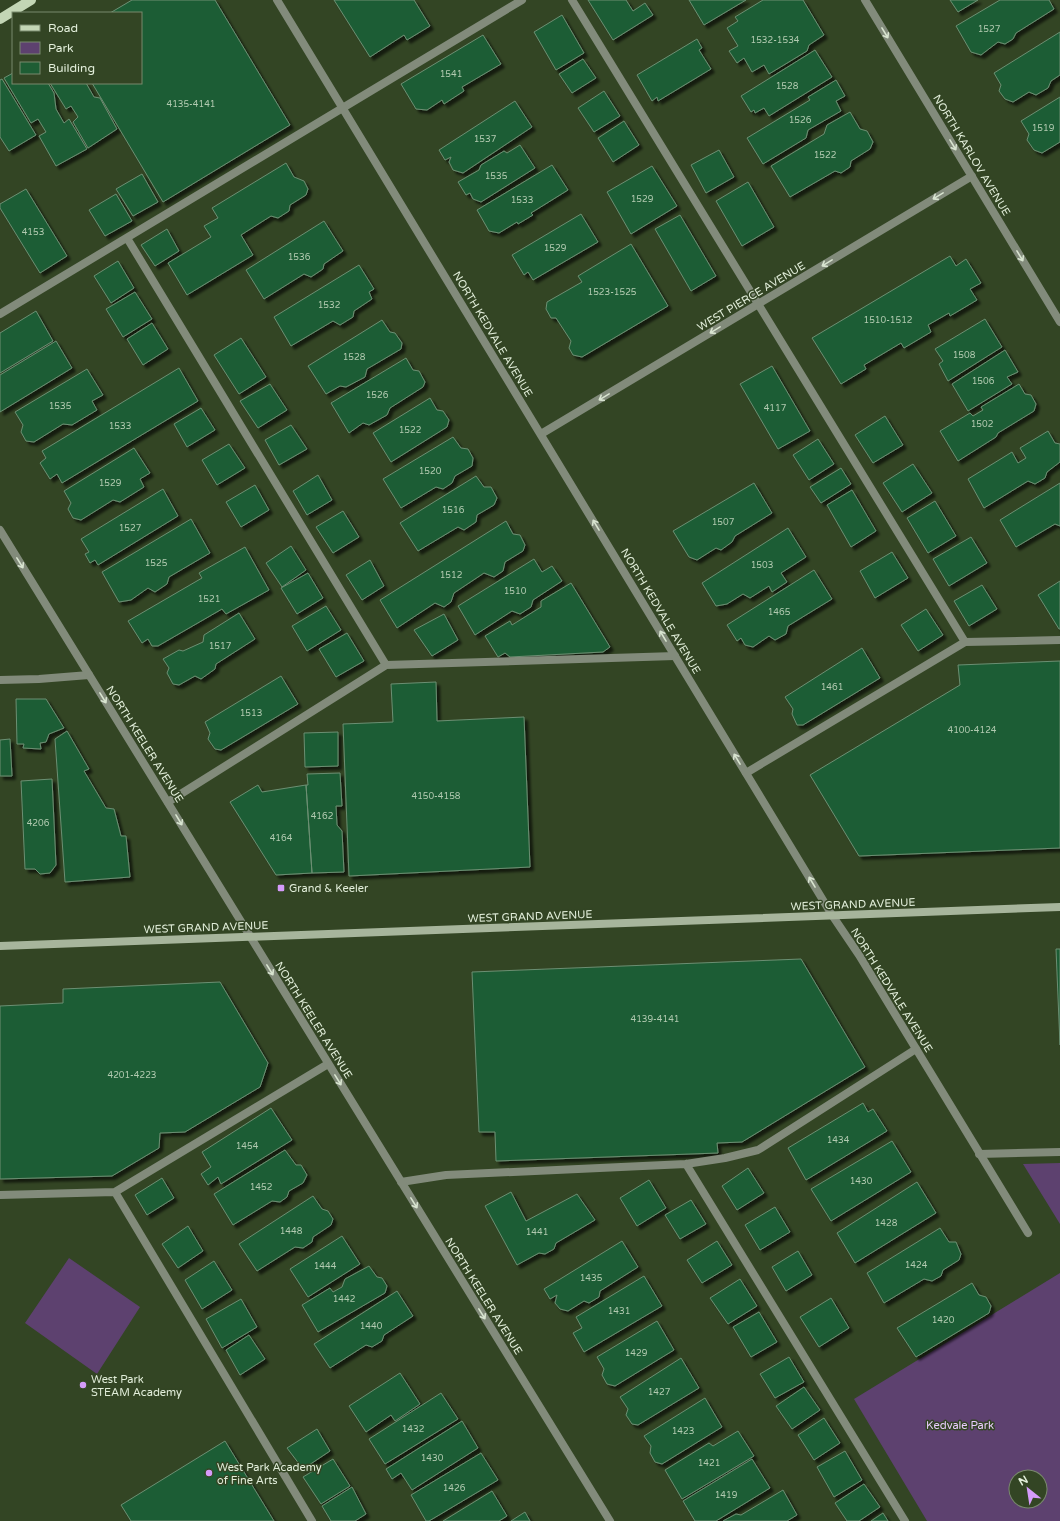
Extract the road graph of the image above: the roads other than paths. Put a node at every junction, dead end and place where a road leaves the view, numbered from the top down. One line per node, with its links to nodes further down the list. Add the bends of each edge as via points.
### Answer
1 (31, 0): 6 (main road)
2 (277, 0): 7 (street, NORTH KEDVALE AVENUE)
3 (522, 0): 7 (street)
4 (572, 0): 10 (street)
5 (865, 0): 8 (street, NORTH KARLOV AVENUE, one-way to 8)
6 (0, 19)
7 (343, 108): 9 (street); 13 (street, NORTH KEDVALE AVENUE)
8 (972, 176): 10 (street, WEST PIERCE AVENUE, one-way to 10); 12 (street, NORTH KARLOV AVENUE, one-way to 12)
9 (126, 238): 11 (street); 18 (street)
10 (758, 304): 13 (street, WEST PIERCE AVENUE, one-way to 13); 16 (street)
11 (0, 314)
12 (1060, 322)
13 (541, 434): 17 (street, NORTH KEDVALE AVENUE, one-way to 13)
14 (0, 530): 19 (street, NORTH KEELER AVENUE, one-way to 19)
15 (1060, 640): 16 (street)
16 (965, 642): 21 (street)
17 (675, 656): 18 (street); 21 (street, NORTH KEDVALE AVENUE, one-way to 17)
18 (386, 665): 22 (street)
19 (89, 674): 20 (street); 22 (street, NORTH KEELER AVENUE, one-way to 22)
20 (0, 680)
21 (746, 773): 24 (street, NORTH KEDVALE AVENUE, one-way to 21)
22 (168, 802): 25 (street, NORTH KEELER AVENUE, one-way to 25)
23 (1060, 907): 24 (main road, WEST GRAND AVENUE)
24 (832, 915): 25 (main road, WEST GRAND AVENUE); 27 (street, NORTH KEDVALE AVENUE)
25 (250, 936): 26 (main road, WEST GRAND AVENUE); 28 (street, NORTH KEELER AVENUE, one-way to 28)
26 (0, 946)
27 (916, 1050): 30 (street, NORTH KEDVALE AVENUE); 31 (street, via 758,1150)
28 (328, 1064): 32 (street, NORTH KEELER AVENUE, one-way to 32); 33 (street)
29 (1060, 1152): 30 (street)
30 (980, 1154): 35 (street, NORTH KEDVALE AVENUE)
31 (686, 1164): 32 (street, via 446,1176); 38 (street)
32 (401, 1182): 37 (street, NORTH KEELER AVENUE, one-way to 37)
33 (115, 1192): 34 (street); 36 (street)
34 (0, 1195)
35 (1028, 1232)
36 (312, 1521)
37 (610, 1521)
38 (905, 1521)

